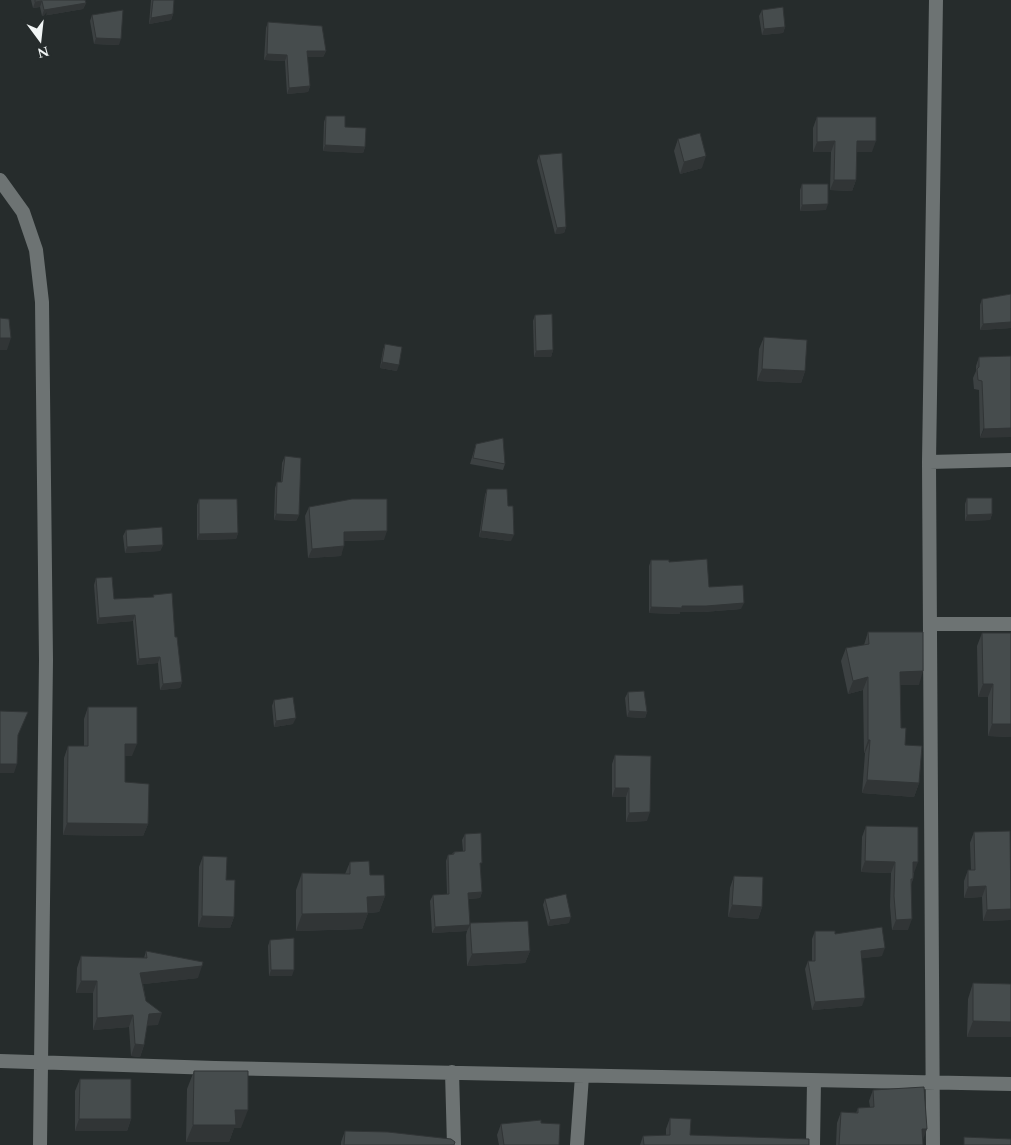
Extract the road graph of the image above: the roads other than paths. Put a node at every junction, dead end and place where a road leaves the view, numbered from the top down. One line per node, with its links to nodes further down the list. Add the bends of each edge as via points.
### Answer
1 (936, 0): 4 (street)
2 (0, 180): 8 (street, via 22,212 36,250 42,302 46,660)
3 (1011, 460): 4 (street)
4 (929, 462): 5 (street)
5 (930, 624): 6 (street); 12 (street)
6 (1011, 624)
7 (0, 1061): 8 (street)
8 (41, 1061): 9 (street); 14 (street)
9 (452, 1072): 10 (street); 15 (street)
10 (582, 1076): 11 (street); 16 (street)
11 (814, 1081): 12 (street); 17 (street)
12 (933, 1082): 13 (street); 18 (street)
13 (1011, 1084)
14 (40, 1145)
15 (454, 1145)
16 (577, 1145)
17 (813, 1145)
18 (933, 1145)

